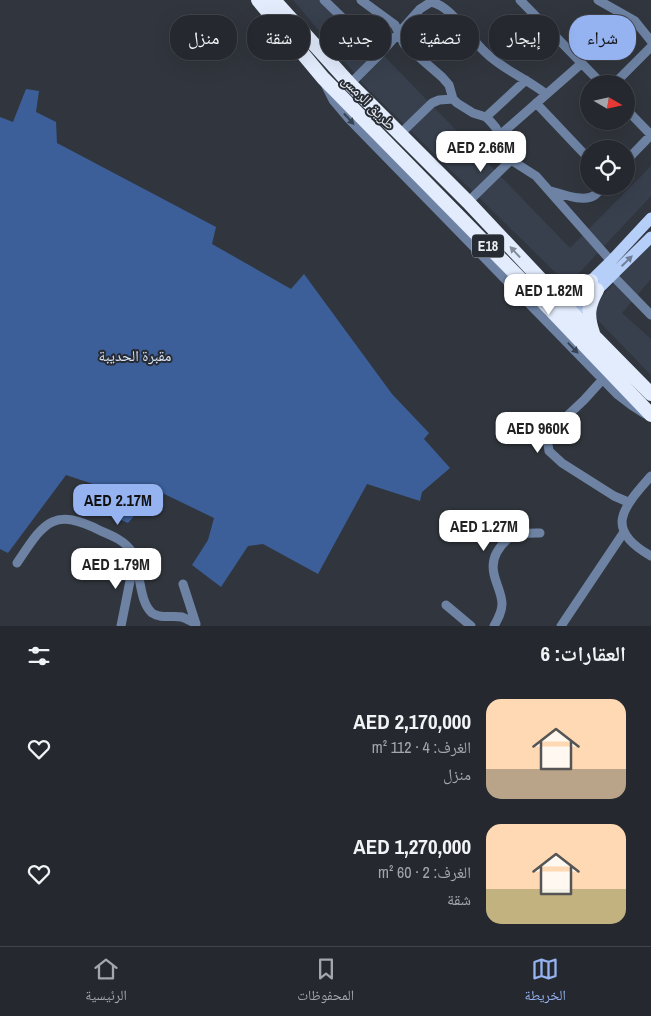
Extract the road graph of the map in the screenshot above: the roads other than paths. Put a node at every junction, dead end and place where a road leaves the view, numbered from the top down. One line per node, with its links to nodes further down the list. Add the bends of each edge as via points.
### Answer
1 (258, 0): 18 (highway, طريق الرمس / E18)
2 (274, 0): 8 (highway, طريق الرمس / E18)
3 (324, 0): 9 (street)
4 (361, 0): 10 (street, via 395,25)
5 (520, 0): 15 (street)
6 (598, 0): 7 (street)
7 (609, 3): 11 (street, via 635,21)
8 (284, 6): 20 (highway, طريق الرمس / E18)
9 (340, 15)
10 (399, 33): 12 (street); 19 (street, via 420,9 431,2 438,4 495,61); 22 (street, via 404,44 449,85)
11 (651, 41)
12 (391, 42)
13 (650, 51): 17 (street)
14 (374, 60): 20 (street)
15 (582, 63): 16 (street); 21 (street)
16 (593, 75)
17 (624, 75)
18 (323, 78): 42 (highway, طريق الرمس / E18); 44 (street, one-way to 44, via 333,100 349,119)
19 (526, 80): 21 (street); 24 (street)
20 (350, 84): 26 (highway, طريق الرمس / E18)
21 (546, 94): 23 (street)
22 (453, 99): 24 (street, via 462,107); 26 (street, via 432,103)
23 (536, 103): 27 (street); 29 (street)
24 (486, 117): 27 (street)
25 (635, 118): 28 (street)
26 (400, 134): 34 (highway, طريق الرمس / E18)
27 (500, 135): 31 (street)
28 (651, 135): 30 (street)
29 (580, 149)
30 (635, 152)
31 (511, 160): 32 (street, via 536,176); 34 (street)
32 (551, 191): 33 (street, via 582,198); 37 (street)
33 (595, 195)
34 (468, 202): 40 (highway, طريق الرمس / E18, one-way to 34)
35 (651, 218): 37 (main road)
36 (651, 237): 38 (main road, one-way to 36)
37 (611, 260): 39 (main road)
38 (612, 275): 39 (main road); 41 (street)
39 (594, 285): 40 (highway, via 568,290); 42 (main road); 43 (highway, via 588,313)
40 (547, 286): 42 (highway, طريق الرمس / E18)
41 (651, 315)
42 (565, 316): 43 (highway, طريق الرمس / E18); 46 (highway, طريق الرمس / E18)
43 (594, 336): 45 (highway, طريق الرمس / E18)
44 (602, 379): 46 (street, via 624,400); 48 (street, via 550,432 549,451 562,463)
45 (649, 388)
46 (651, 416)
47 (651, 476): 48 (street)
48 (628, 502): 49 (street)
49 (624, 532): 51 (street, via 633,544); 60 (street)
50 (540, 533): 59 (street, via 510,536 495,556 493,567 502,605)
51 (651, 556)
52 (135, 559): 53 (street, via 121,540 85,523 66,519 47,524 40,530); 56 (street, via 144,599 151,612 183,618); 57 (street)
53 (17, 563)
54 (183, 584): 56 (street)
55 (446, 605): 58 (street)
56 (196, 625)
57 (121, 626)
58 (471, 626)
59 (494, 626)
60 (561, 626)

